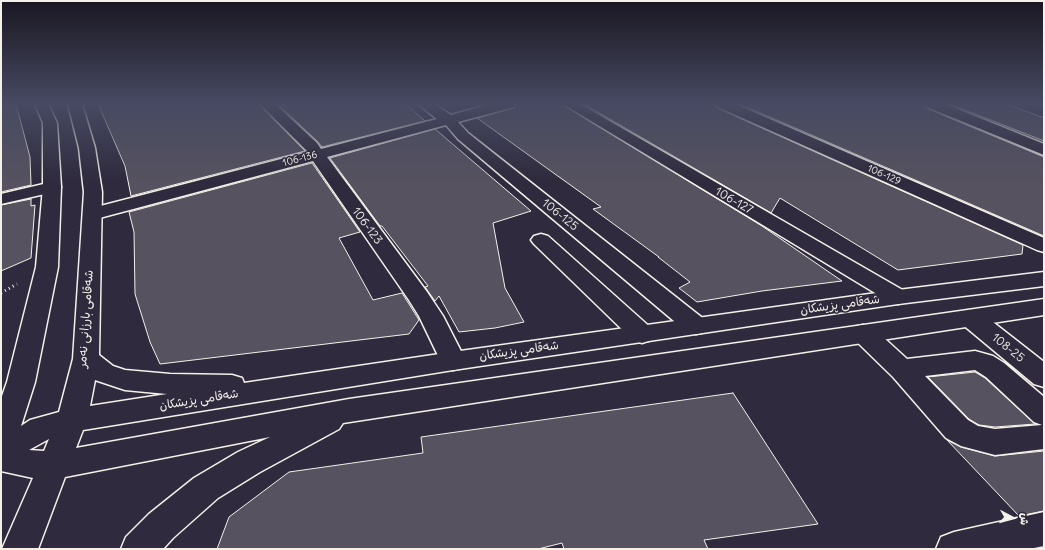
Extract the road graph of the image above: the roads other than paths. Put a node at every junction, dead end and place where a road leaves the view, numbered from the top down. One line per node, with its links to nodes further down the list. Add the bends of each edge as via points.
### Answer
1 (50, 130): 11 (main road)
2 (82, 130): 13 (main road, شەقامی بارزانی نەمر, via 93,192)
3 (295, 130): 10 (main road, 106-123)
4 (412, 130): 10 (main road, 106-136)
5 (457, 130): 20 (main road, 106-125)
6 (613, 130): 17 (main road, 106-127)
7 (781, 130): 15 (main road, 106-129)
8 (994, 130): 9 (main road)
9 (1044, 150)
10 (318, 154): 13 (main road, 106-136); 24 (main road, 106-123, via 327,171 419,297)
11 (52, 186): 12 (main road); 32 (main road, via 47,267 21,382)
12 (1, 199)
13 (92, 214): 23 (main road, شەقامی بارزانی نەمر)
14 (541, 240): 22 (main road)
15 (1044, 246)
16 (1044, 279): 17 (main road, شەقامی پزیشکان)
17 (898, 297): 20 (main road, شەقامی پزیشکان)
18 (1044, 307): 19 (main road)
19 (972, 318): 21 (main road); 26 (main road, 108-25)
20 (696, 326): 22 (main road, شەقامی پزیشکان)
21 (863, 333): 25 (main road); 28 (main road)
22 (642, 334): 24 (main road, شەقامی پزیشکان)
23 (86, 359): 27 (main road, via 103,373 125,380 170,384); 30 (main road, شەقامی بارزانی نەمر)
24 (453, 361): 27 (main road, شەقامی پزیشکان)
25 (902, 370): 29 (main road, via 975,360 995,370); 31 (main road, via 957,429 972,437 995,442)
26 (1044, 377)
27 (295, 385): 30 (main road, شەقامی پزیشکان)
28 (349, 410): 35 (main road); 39 (main road, via 249,462 206,488 161,526)
29 (1044, 414)
30 (72, 420): 33 (main road, شەقامی پزیشکان, via 41,429); 35 (main road, شەقامی بارزانی نەمر)
31 (1044, 437)
32 (1, 440)
33 (1, 451)
34 (1, 456): 35 (main road, via 27,464)
35 (55, 465): 38 (main road, شەقامی بارزانی نەمر)
36 (1044, 529): 37 (main road)
37 (972, 547)
38 (20, 549)
39 (139, 549)

